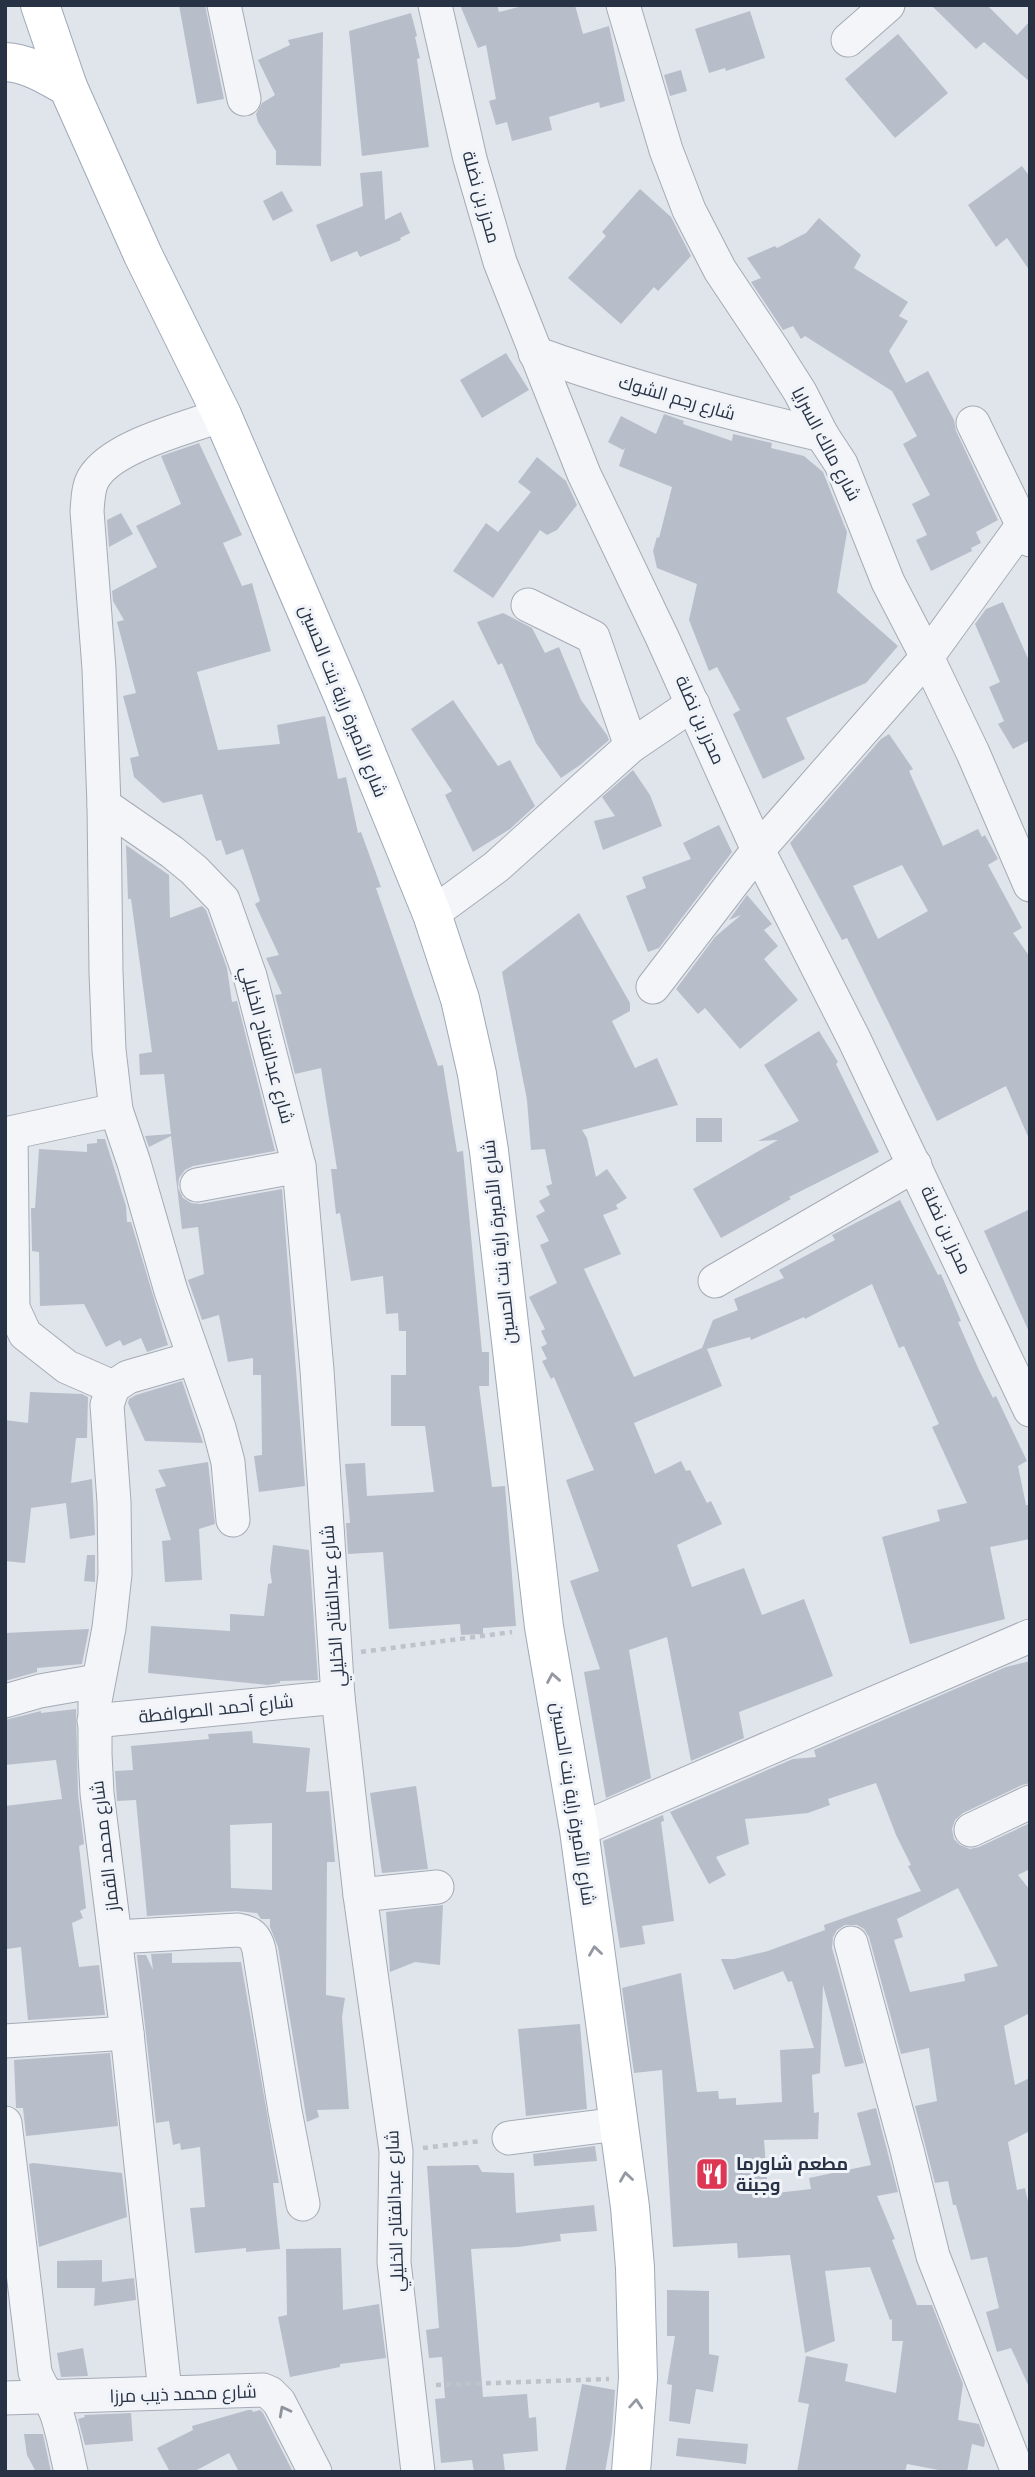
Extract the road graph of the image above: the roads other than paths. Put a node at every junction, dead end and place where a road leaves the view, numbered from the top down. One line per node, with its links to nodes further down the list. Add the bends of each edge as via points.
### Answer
1 (40, 5): 8 (main road, شارع الأميرة راية بنت الحسين)
2 (224, 5): 9 (street)
3 (435, 5): 10 (street, محرز بن نضلة, via 470,159 500,262)
4 (623, 5): 13 (street, شارع مالك السرايا, via 666,150 689,210 720,270 800,392)
5 (888, 5): 6 (street)
6 (848, 40)
7 (5, 62): 8 (main road, via 34,69)
8 (68, 87): 11 (main road, شارع الأميرة راية بنت الحسين, via 143,255)
9 (244, 99)
10 (535, 353): 13 (street, شارع رجم الشوك, via 716,411); 17 (street, محرز بن نضلة, via 584,474)
11 (222, 415): 19 (street, via 125,450 93,478 87,511 100,669); 22 (main road, شارع الأميرة راية بنت الحسين)
12 (973, 424): 14 (street)
13 (822, 435): 16 (street, شارع مالك السرايا, via 841,464 888,582)
14 (1028, 527): 16 (street)
15 (528, 605): 18 (street, via 593,637)
16 (927, 657): 20 (street); 21 (street, شارع مالك السرايا)
17 (693, 704): 18 (street); 20 (street, محرز بن نضلة)
18 (631, 746): 22 (street, via 496,867)
19 (104, 805): 24 (street, via 109,1050); 27 (street, شارع عبدالفتاح الخليلي, via 172,852 223,900 250,976)
20 (758, 850): 23 (street); 26 (street, محرز بن نضلة)
21 (1030, 885)
22 (432, 914): 40 (main road, شارع الأميرة راية بنت الحسين, one-way to 22, via 544,1628 477,1074 460,999)
23 (653, 987)
24 (116, 1110): 25 (street); 30 (street)
25 (8, 1134): 31 (street, via 13,1308 25,1334 61,1370)
26 (915, 1165): 29 (street); 32 (street, محرز بن نضلة)
27 (299, 1166): 28 (street); 36 (street, شارع عبدالفتاح الخليلي)
28 (197, 1185)
29 (715, 1281)
30 (194, 1358): 31 (street, via 128,1377); 33 (street, via 223,1441)
31 (113, 1387): 35 (street, شارع محمد القماز, via 107,1405 115,1574)
32 (1030, 1410)
33 (233, 1520)
34 (1030, 1636): 40 (street)
35 (97, 1681): 37 (street); 38 (street, شارع محمد القماز)
36 (338, 1697): 38 (street, شارع أحمد الصوافطة); 43 (street, شارع عبدالفتاح الخليلي)
37 (5, 1701)
38 (94, 1721): 44 (street, شارع محمد القماز, via 97,1793)
39 (1030, 1802): 41 (street)
40 (579, 1830): 49 (main road, شارع الأميرة راية بنت الحسين, one-way to 40)
41 (971, 1830)
42 (437, 1887): 43 (street)
43 (360, 1895): 57 (street, شارع عبدالفتاح الخليلي, via 396,2151 394,2262)
44 (116, 1937): 46 (street, شارع محمد القماز); 51 (street, via 237,1930 254,1938)
45 (851, 1944): 59 (street, via 933,2256)
46 (127, 2033): 47 (street); 52 (street, شارع محمد القماز)
47 (5, 2041)
48 (5, 2123): 54 (street, via 35,2372)
49 (618, 2124): 50 (street); 58 (main road, شارع الأميرة راية بنت الحسين, one-way to 49, via 638,2378 635,2268)
50 (509, 2138)
51 (303, 2204)
52 (165, 2392): 54 (street, شارع محمد ذيب مرزا); 56 (street, شارع محمد ذيب مرزا, one-way to 52, via 270,2393)
53 (5, 2398): 54 (street, شارع محمد ذيب مرزا)
54 (48, 2399): 55 (street, via 58,2419)
55 (71, 2472)
56 (315, 2472)
57 (418, 2472)
58 (631, 2472)
59 (1018, 2472)

